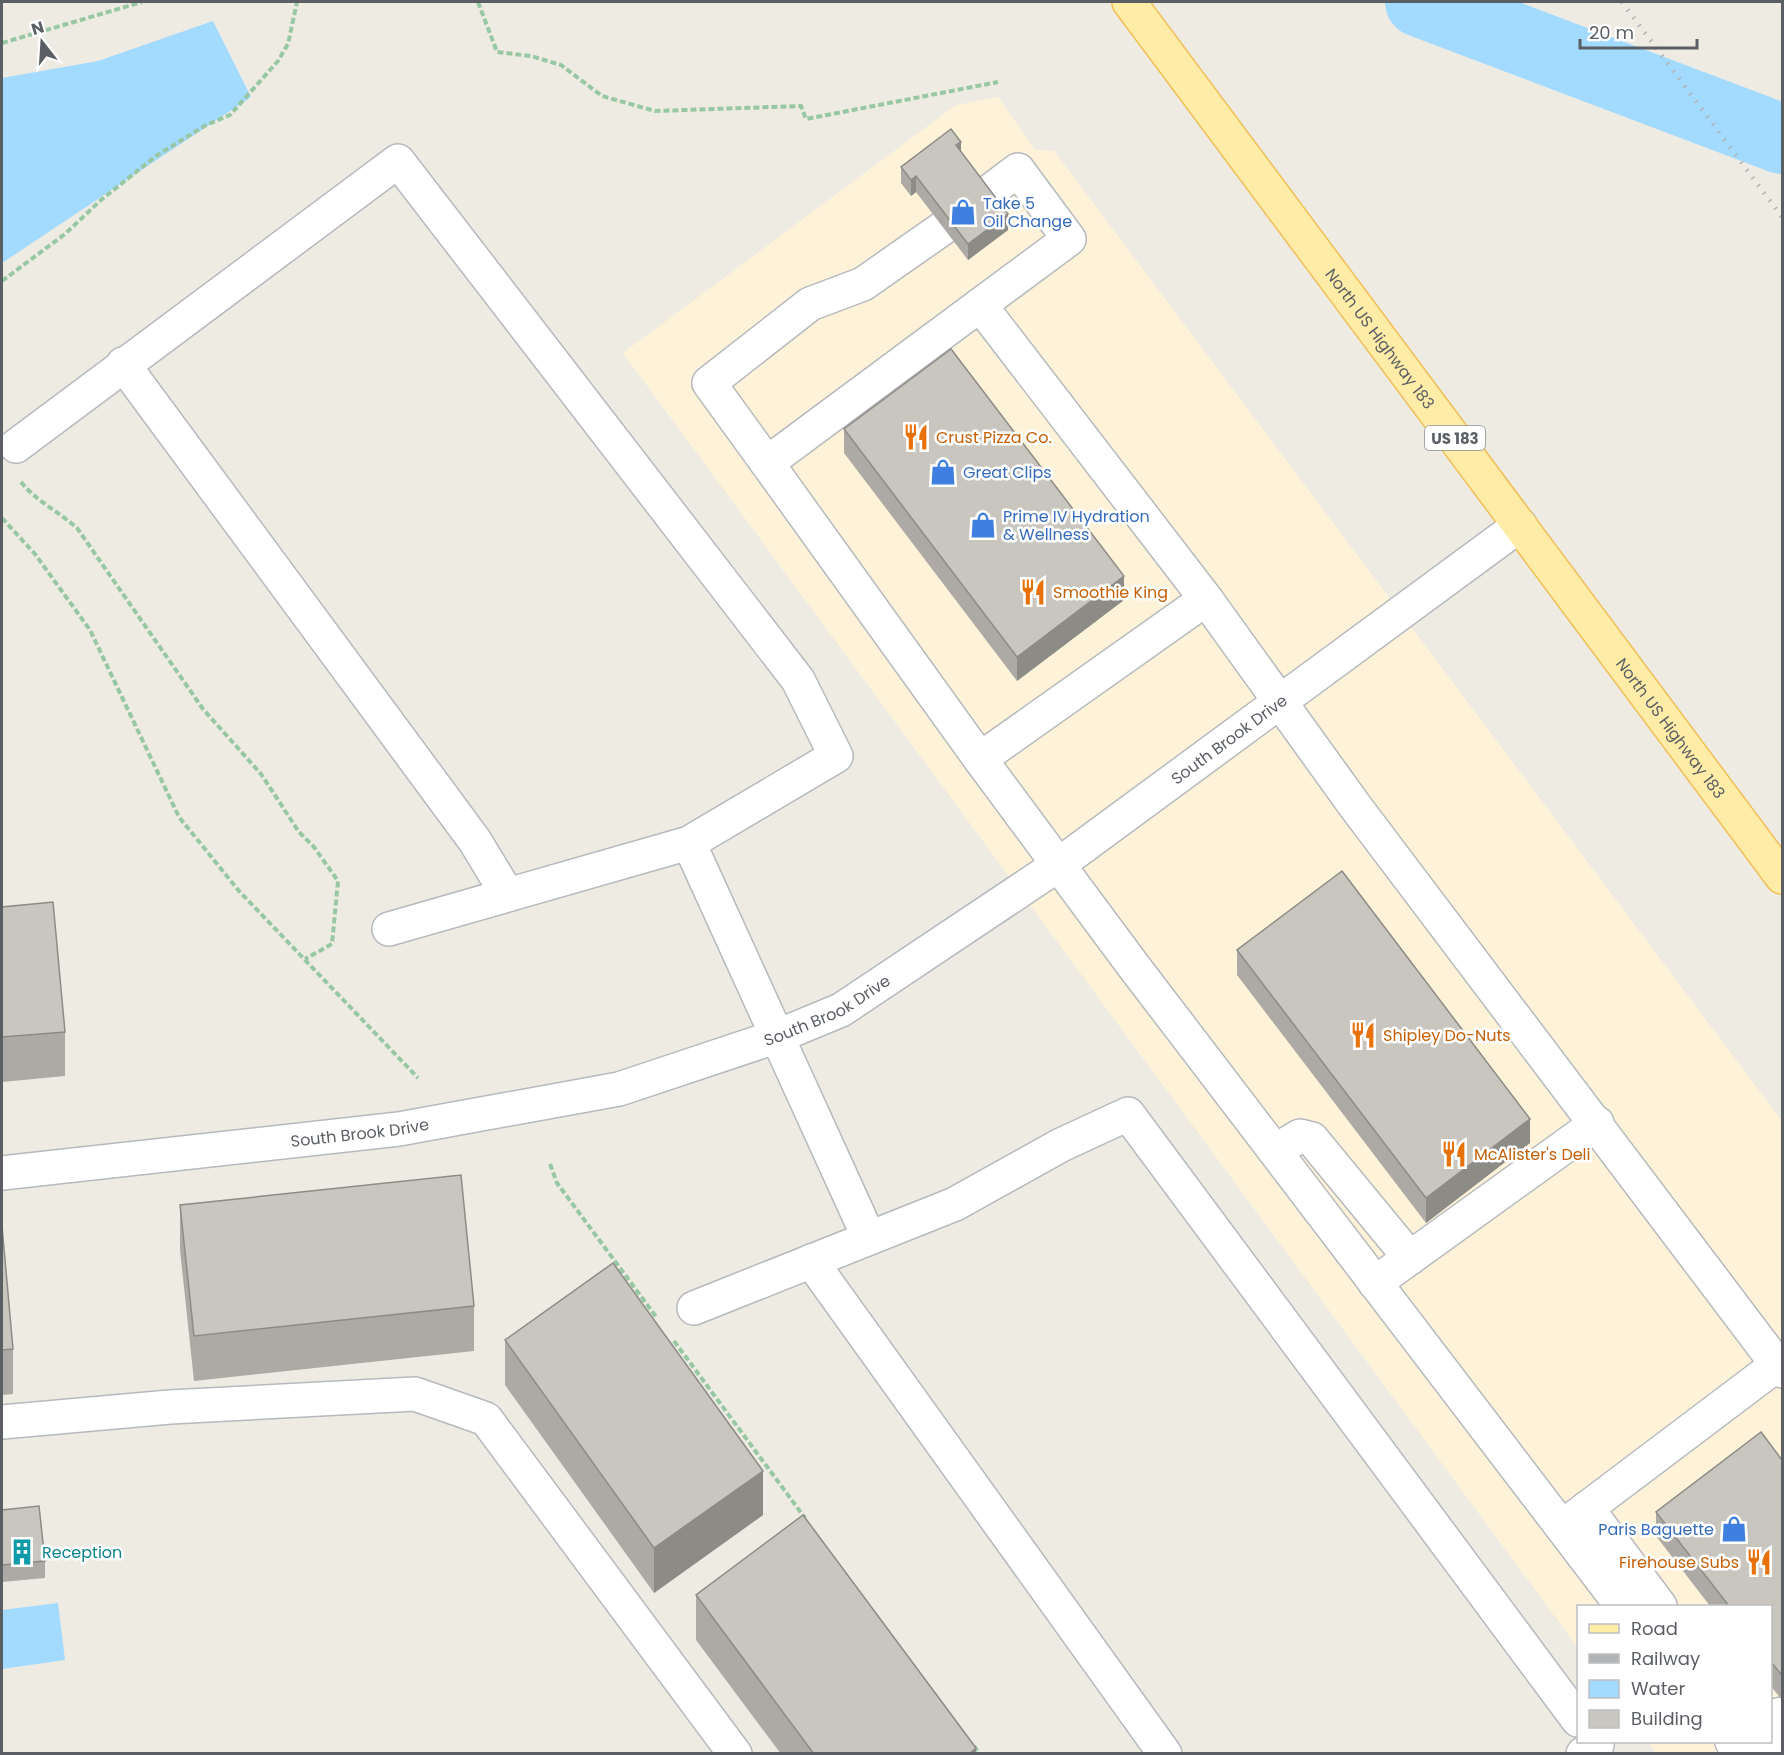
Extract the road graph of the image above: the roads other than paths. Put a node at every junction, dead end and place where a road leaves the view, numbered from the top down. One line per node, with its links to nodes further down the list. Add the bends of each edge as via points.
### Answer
1 (1129, 2): 8 (main road, North US Highway 183 / US 183)
2 (982, 197): 4 (street, via 1018,170 1069,239)
3 (943, 228): 7 (street, via 863,284 810,304 709,383)
4 (980, 305): 7 (street); 9 (street)
5 (123, 364): 6 (street); 12 (street, via 398,161 798,680 836,756); 15 (street, via 475,841)
6 (16, 446)
7 (767, 463): 11 (street)
8 (1520, 525): 10 (street, South Brook Drive); 14 (main road, North US Highway 183 / US 183)
9 (1206, 599): 10 (street); 11 (street)
10 (1282, 701): 13 (street, South Brook Drive); 18 (street, via 1355,806)
11 (980, 759): 13 (street)
12 (689, 843): 15 (street); 17 (street)
13 (1058, 866): 17 (street, South Brook Drive, via 841,1010); 19 (street)
14 (1782, 877)
15 (507, 894): 16 (street)
16 (389, 929)
17 (778, 1036): 20 (street, South Brook Drive, via 619,1089 399,1129); 21 (street)
18 (1597, 1123): 22 (street); 26 (street)
19 (1275, 1151): 22 (street, via 1300,1136 1312,1139); 24 (street)
20 (2, 1173)
21 (869, 1238): 23 (street); 31 (street, via 955,1204 1061,1145 1128,1114)
22 (1410, 1258): 24 (street)
23 (811, 1261): 25 (street); 36 (street)
24 (1375, 1283): 28 (street)
25 (694, 1308)
26 (1781, 1366): 28 (street)
27 (2, 1422): 35 (street, via 170,1407 415,1394 486,1419)
28 (1575, 1517): 29 (street); 30 (street)
29 (1621, 1605)
30 (1659, 1605)
31 (1577, 1719)
32 (1596, 1743): 37 (street)
33 (1734, 1743): 34 (street, via 1743,1748 1770,1748)
34 (1782, 1743)
35 (735, 1754)
36 (1165, 1754)
37 (1583, 1754)

